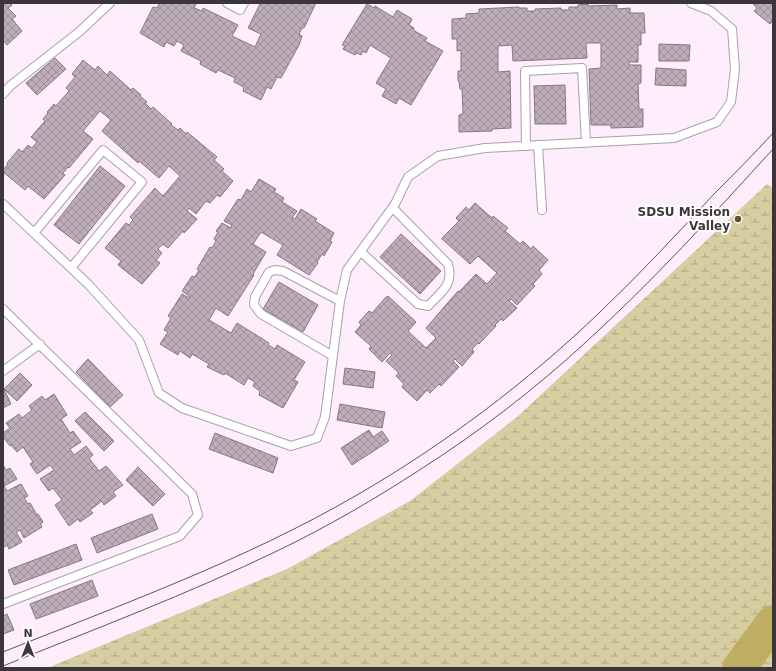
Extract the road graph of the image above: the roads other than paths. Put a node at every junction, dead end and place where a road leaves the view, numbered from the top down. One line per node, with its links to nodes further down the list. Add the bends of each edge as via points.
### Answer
1 (110, 3): 5 (lane, via 79,32)
2 (227, 3): 3 (lane, via 240,10)
3 (244, 3)
4 (691, 3): 6 (lane, via 711,11 732,29 735,69 731,102 717,122 674,138)
5 (3, 94)
6 (586, 143): 7 (lane); 8 (lane, via 582,68 525,70)
7 (538, 145): 8 (lane); 11 (lane)
8 (526, 146): 10 (lane, via 485,148 438,156 408,177)
9 (3, 204): 12 (lane)
10 (392, 208): 13 (lane); 13 (lane, via 448,264 449,283 428,306 418,304)
11 (542, 210)
12 (34, 233): 14 (lane); 14 (lane, via 103,150 142,182)
13 (361, 252): 15 (lane, via 347,270)
14 (71, 268): 18 (lane, via 139,340 159,393 182,408 291,446 316,438 325,418)
15 (340, 301): 18 (lane); 18 (lane, via 283,271 275,270 269,272 255,296 254,305 262,314)
16 (3, 308): 17 (lane)
17 (40, 344): 19 (lane); 20 (lane, via 192,494 198,515 180,536)
18 (333, 356)
19 (3, 371)
20 (3, 604)

